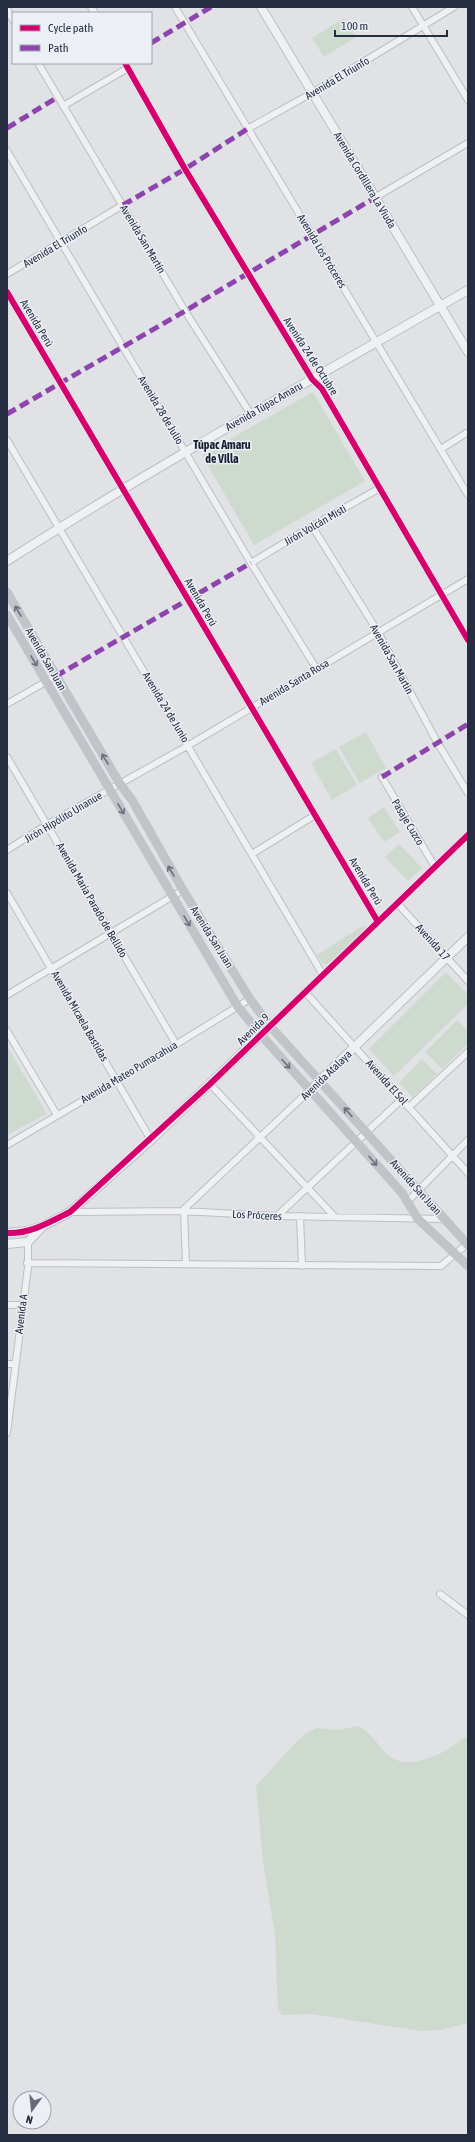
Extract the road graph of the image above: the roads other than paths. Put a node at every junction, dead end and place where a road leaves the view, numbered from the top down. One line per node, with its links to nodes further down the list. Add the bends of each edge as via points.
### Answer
1 (175, 7): 13 (street, Avenida Los Próceres)
2 (262, 7): 10 (street, Avenida Cordillera La Viuda)
3 (412, 7): 7 (street)
4 (454, 7): 7 (street, Avenida El Triunfo)
5 (7, 9): 6 (street)
6 (12, 18)
7 (423, 26): 10 (street, Avenida El Triunfo); 11 (street)
8 (39, 64): 12 (street, Avenida San Martín)
9 (126, 65): 12 (street); 25 (street, Avenida 24 de Octubre, via 185,169)
10 (312, 93): 13 (street, Avenida El Triunfo); 16 (street, Avenida Cordillera La Viuda)
11 (468, 100)
12 (63, 106): 17 (street, Avenida San Martín)
13 (249, 128): 23 (street, Avenida Los Próceres)
14 (468, 143): 16 (street)
15 (7, 151): 18 (street, Avenida 28 de Julio)
16 (376, 197): 22 (street, Avenida Cordillera La Viuda)
17 (123, 205): 18 (street, Avenida El Triunfo); 26 (street, Avenida San Martín, via 185,311)
18 (61, 242): 19 (street, Avenida El Triunfo); 30 (street, Avenida 28 de Julio)
19 (7, 274)
20 (468, 290): 22 (street, Avenida Túpac Amaru)
21 (7, 292): 32 (street, Avenida Perú)
22 (441, 306): 23 (street, Avenida Túpac Amaru); 24 (street, Avenida Cordillera La Viuda)
23 (377, 342): 25 (street, Avenida Túpac Amaru); 29 (street, Avenida Los Próceres)
24 (468, 352)
25 (312, 379): 26 (street, Avenida Túpac Amaru); 31 (street, Avenida 24 de Octubre, via 322,389)
26 (250, 413): 30 (street, Avenida Túpac Amaru)
27 (468, 432): 29 (street)
28 (7, 440): 35 (street, Avenida 24 de Junio)
29 (441, 449): 33 (street, Avenida Los Próceres)
30 (185, 452): 32 (street, Avenida Túpac Amaru); 37 (street, Avenida 28 de Julio)
31 (380, 488): 34 (street, Jirón Volcán Misti); 40 (street, Avenida 24 de Octubre)
32 (123, 489): 35 (street, Avenida Túpac Amaru); 48 (street, Avenida Perú)
33 (468, 495)
34 (312, 526): 37 (street, Jirón Volcán Misti); 42 (street, Avenida San Martín)
35 (59, 528): 36 (street, Avenida Túpac Amaru); 49 (street, Avenida 24 de Junio)
36 (7, 561)
37 (251, 563): 44 (street, Avenida 28 de Julio)
38 (468, 579): 40 (street, Avenida Santa Rosa)
39 (7, 592): 45 (main road, Avenida San Juan, one-way to 39)
40 (441, 595): 42 (street, Avenida Santa Rosa); 43 (street, Avenida 24 de Octubre)
41 (7, 615): 46 (main road, Avenida San Juan, one-way to 46)
42 (378, 632): 44 (street, Avenida Santa Rosa); 54 (street, Avenida San Martín, via 437,742)
43 (468, 640)
44 (316, 668): 48 (street, Avenida Santa Rosa)
45 (56, 676): 46 (street); 52 (main road, Avenida San Juan, one-way to 45)
46 (46, 682): 47 (street); 53 (main road, Avenida San Juan)
47 (7, 704)
48 (252, 708): 49 (street, Avenida Santa Rosa); 55 (street, Avenida Perú)
49 (189, 745): 52 (street, Avenida Santa Rosa); 59 (street, Avenida 24 de Junio)
50 (7, 757): 56 (street, Avenida María Parado de Bellido)
51 (382, 777): 60 (street, Pasaje Cuzco)
52 (120, 784): 53 (street, Jirón Hipólito Unanue); 61 (main road, Avenida San Juan, one-way to 52, via 132,800)
53 (110, 789): 56 (street, Jirón Hipólito Unanue); 63 (main road, Avenida San Juan, one-way to 63)
54 (468, 793)
55 (315, 815): 59 (street); 65 (street, Avenida Perú)
56 (48, 824): 58 (street, Jirón Hipólito Unanue); 66 (street, Avenida María Parado de Bellido)
57 (468, 835): 60 (street, Avenida 9)
58 (7, 850)
59 (252, 854): 70 (street, Avenida 24 de Junio)
60 (435, 866): 64 (street, Avenida 9)
61 (183, 890): 63 (street); 74 (main road, Avenida San Juan)
62 (7, 893): 69 (street, Avenida Micaela Bastidas)
63 (172, 897): 66 (street); 75 (main road, Avenida San Juan, one-way to 75)
64 (397, 903): 65 (street, Avenida 9); 68 (street, Avenida 17)
65 (378, 922): 70 (street, Avenida 9)
66 (110, 934): 69 (street); 79 (street, Avenida María Parado de Bellido)
67 (468, 937): 68 (street, Avenida Atalaya)
68 (447, 958): 71 (street, Avenida 17); 80 (street, Avenida Atalaya)
69 (52, 969): 73 (street); 82 (street, Avenida Micaela Bastidas)
70 (323, 975): 72 (street, Avenida 9)
71 (468, 981)
72 (305, 992): 76 (street, Avenida 9); 80 (street, Avenida El Sol)
73 (7, 995)
74 (250, 999): 75 (street, Avenida Mateo Pumacahua); 76 (main road, Avenida San Juan)
75 (238, 1007): 78 (main road, Avenida San Juan); 79 (street, Avenida Mateo Pumacahua)
76 (270, 1026): 78 (street, Avenida 9); 83 (main road, Avenida San Juan)
77 (7, 1031): 88 (street)
78 (261, 1035): 84 (street, Avenida 9); 85 (main road, Avenida San Juan, one-way to 85)
79 (176, 1044): 82 (street, Avenida Mateo Pumacahua)
80 (355, 1047): 83 (street, Avenida Atalaya); 86 (street, Avenida El Sol)
81 (468, 1052): 87 (street)
82 (118, 1080): 88 (street, Avenida Mateo Pumacahua); 91 (street, Avenida Micaela Bastidas)
83 (320, 1081): 85 (street, Avenida Atalaya); 89 (main road, Avenida San Juan, one-way to 83)
84 (210, 1084): 90 (street); 91 (street, Avenida 9)
85 (310, 1090): 90 (street, Avenida Atalaya); 93 (main road, Avenida San Juan)
86 (402, 1099): 87 (street, Avenida El Sol); 89 (street)
87 (409, 1108): 95 (street, Avenida El Sol)
88 (57, 1114): 94 (street, Avenida Mateo Pumacahua)
89 (366, 1132): 93 (street); 98 (main road, Avenida San Juan)
90 (260, 1137): 97 (street); 100 (street, Avenida Atalaya)
91 (151, 1140): 101 (street, Avenida 9)
92 (468, 1140): 95 (street)
93 (356, 1141): 97 (street); 99 (main road, Avenida San Juan, one-way to 99)
94 (7, 1144)
95 (453, 1156): 96 (street, Avenida El Sol); 98 (street)
96 (468, 1173)
97 (308, 1187): 102 (street); 104 (street)
98 (418, 1190): 99 (street); 106 (main road, Avenida San Juan)
99 (407, 1202): 105 (main road, Avenida San Juan)
100 (183, 1211): 101 (street, Los Próceres); 102 (street, Los Próceres); 114 (street)
101 (70, 1212): 107 (street, Avenida 9)
102 (277, 1216): 103 (street, Los Próceres)
103 (300, 1216): 104 (street, Los Próceres); 115 (street)
104 (335, 1217): 105 (street, Los Próceres)
105 (418, 1219): 106 (street, Los Próceres); 112 (main road, Avenida San Juan)
106 (445, 1219): 111 (main road, Avenida San Juan)
107 (43, 1226): 108 (street, via 28,1231); 109 (street)
108 (7, 1233)
109 (28, 1242): 110 (street); 113 (street, Avenida A)
110 (7, 1244)
111 (468, 1244): 112 (street)
112 (456, 1253): 115 (street, via 441,1266); 116 (main road, Avenida San Juan)
113 (28, 1263): 114 (street); 118 (street, Avenida A)
114 (186, 1264): 115 (street)
115 (302, 1266)
116 (468, 1266)
117 (7, 1305): 118 (street)
118 (22, 1305): 120 (street, Avenida A)
119 (7, 1364): 120 (street)
120 (15, 1364): 121 (street, Avenida A)
121 (7, 1433)
122 (440, 1594): 123 (street)
123 (468, 1615)

